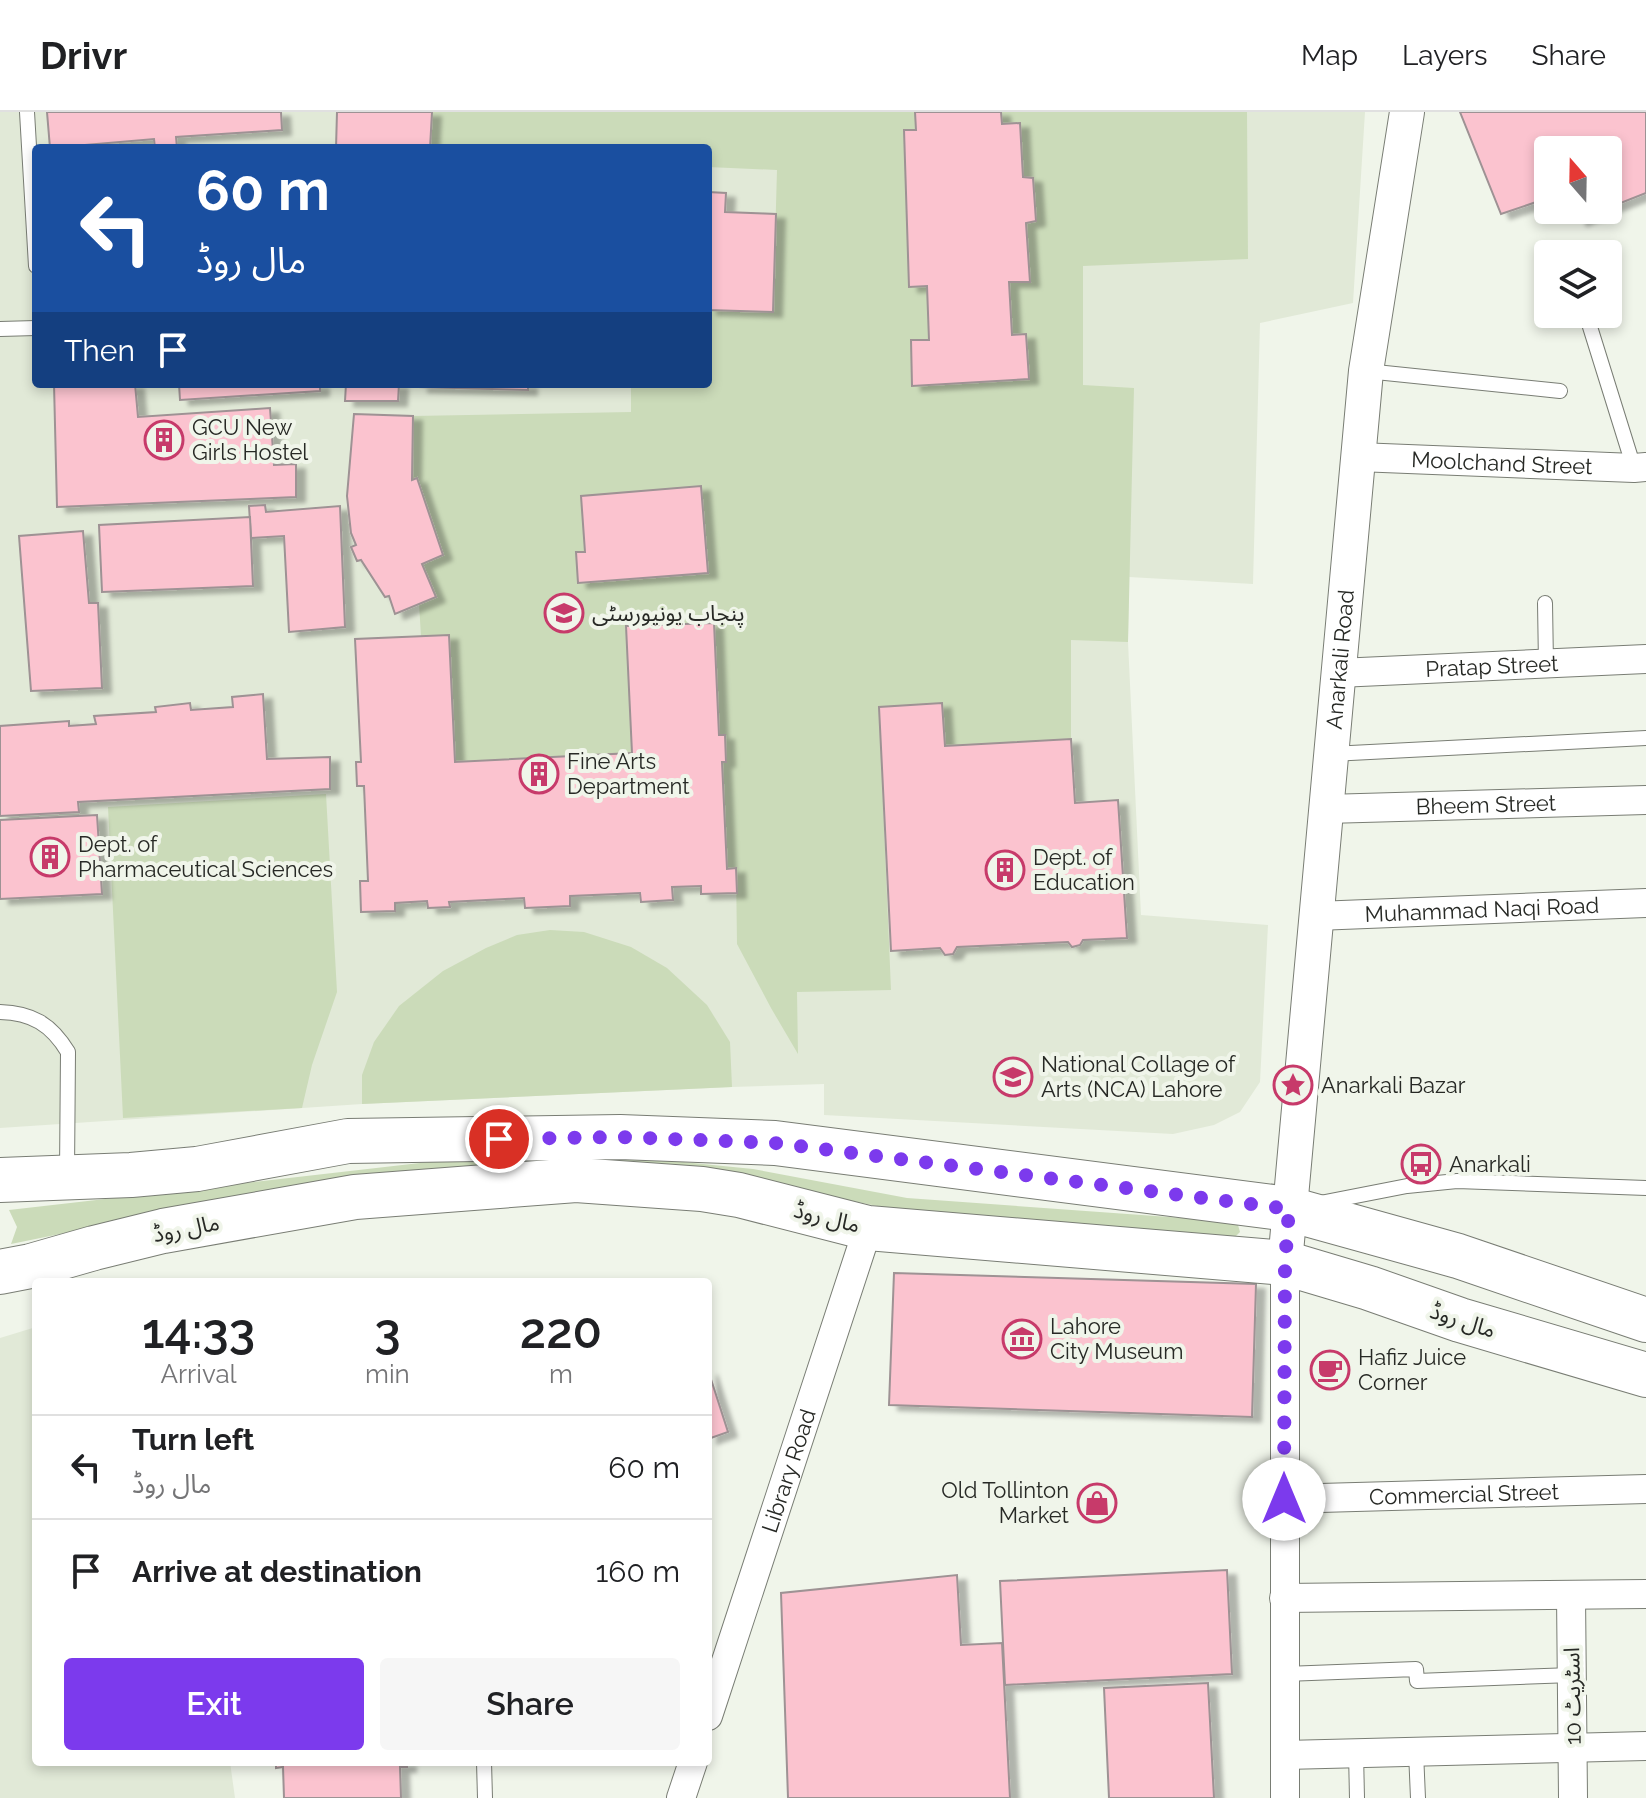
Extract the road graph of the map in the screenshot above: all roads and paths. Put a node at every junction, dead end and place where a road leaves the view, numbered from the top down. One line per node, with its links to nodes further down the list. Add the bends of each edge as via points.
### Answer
1 (27, 112): 3 (lane)
2 (1407, 112): 7 (street, Anarkali Road)
3 (32, 198)
4 (32, 328): 6 (lane)
5 (1591, 328): 10 (lane)
6 (0, 329)
7 (1366, 371): 8 (lane); 9 (street, Anarkali Road)
8 (1560, 391)
9 (1358, 457): 10 (street, Moolchand Street); 14 (street, Anarkali Road)
10 (1640, 468)
11 (1545, 603): 13 (lane)
12 (1646, 659): 13 (street, Pratap Street)
13 (1546, 664): 14 (street, Pratap Street)
14 (1338, 673): 16 (street, Anarkali Road)
15 (1646, 738): 16 (lane)
16 (1331, 754): 18 (street, Anarkali Road)
17 (1646, 800): 18 (street, Bheem Street)
18 (1326, 809): 20 (street, Anarkali Road)
19 (1646, 903): 20 (street, Muhammad Naqi Road)
20 (1316, 916): 25 (street, Anarkali Road)
21 (0, 1012): 22 (lane, via 26,1014 59,1038 68,1052)
22 (67, 1177): 23 (main road); 25 (main road, via 197,1169 348,1141 620,1137 775,1143)
23 (0, 1180)
24 (1646, 1188): 25 (lane, via 1457,1181)
25 (1289, 1209): 27 (street, Anarkali Road); 29 (main road, via 1458,1256)
26 (868, 1228): 27 (main road, مال روڈ); 28 (main road, مال روڈ, via 739,1195 576,1180 355,1197 163,1231); 38 (street, Library Road)
27 (1285, 1263): 30 (main road, مال روڈ); 32 (street)
28 (0, 1272)
29 (1646, 1320)
30 (1646, 1375)
31 (1646, 1489): 32 (street, Commercial Street)
32 (1284, 1499): 35 (street)
33 (1646, 1594): 34 (street)
34 (1571, 1595): 35 (street); 37 (street, اسٹریٹ 10)
35 (1284, 1598): 36 (street)
36 (1285, 1674): 37 (lane, via 1416,1669 1417,1681); 43 (street)
37 (1572, 1675): 40 (street, اسٹریٹ 10)
38 (712, 1704)
39 (1646, 1746): 40 (street)
40 (1574, 1749): 41 (street); 51 (street, اسٹریٹ 10)
41 (1416, 1752): 42 (street); 50 (lane)
42 (1356, 1753): 43 (street); 49 (lane)
43 (1285, 1755): 48 (street)
44 (484, 1766): 46 (lane)
45 (692, 1766): 47 (street)
46 (485, 1798)
47 (681, 1798)
48 (1285, 1798)
49 (1357, 1798)
50 (1418, 1798)
51 (1573, 1798)

